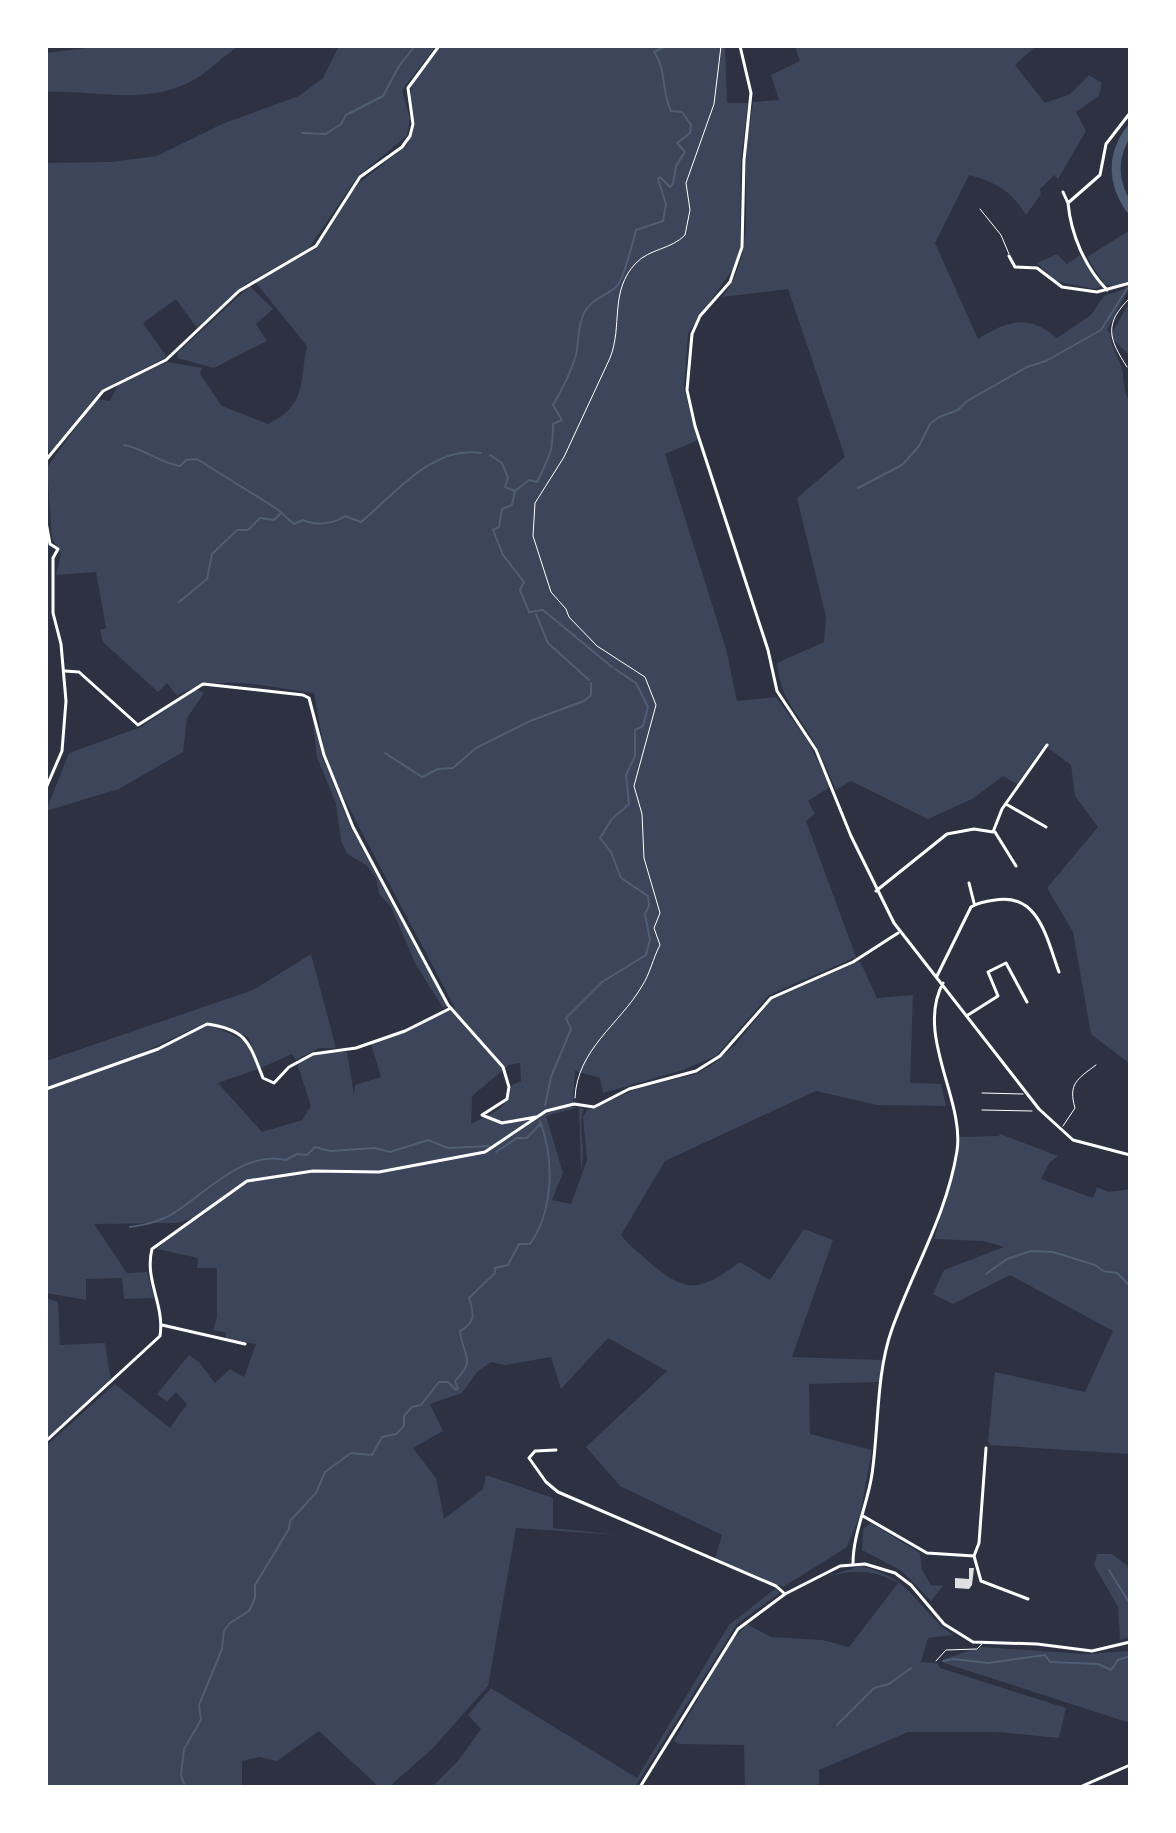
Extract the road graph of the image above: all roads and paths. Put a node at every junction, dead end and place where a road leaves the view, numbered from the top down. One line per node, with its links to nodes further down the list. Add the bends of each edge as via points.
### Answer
1 (439, 46): 13 (street, via 408,88 413,124 407,142 360,177 316,246 239,291 166,360 103,391)
2 (721, 46): 41 (path, via 714,104 686,183 687,230 679,241 637,262 625,280 617,298 616,344 533,516 533,536 551,592 597,646 645,677 653,698 653,720 634,786 642,814 644,858 660,913 654,928 660,945 643,985 580,1067)
3 (740, 46): 26 (street, via 750,85 742,247 730,282 696,323 687,377 689,404 777,691 816,750)
4 (1130, 113): 6 (street, via 1106,144 1100,175)
5 (1063, 192): 6 (street)
6 (1068, 203): 10 (street, via 1089,267)
7 (980, 209): 8 (lane, via 1001,235)
8 (1009, 256): 10 (street, via 1015,267 1037,268 1058,286)
9 (1130, 283): 10 (street)
10 (1107, 290)
11 (1130, 298): 12 (path, via 1109,330)
12 (1127, 367)
13 (46, 460)
14 (46, 522): 15 (street)
15 (48, 546): 17 (street, via 58,549)
16 (46, 555): 17 (street)
17 (53, 558): 18 (street, via 53,613)
18 (65, 671): 20 (street, via 64,740); 35 (street, via 74,670 138,725 208,684 309,698 349,817)
19 (1047, 745): 21 (street)
20 (46, 788)
21 (1006, 804): 22 (street); 23 (street)
22 (1046, 827)
23 (993, 832): 24 (street); 26 (street, via 947,834)
24 (1016, 866)
25 (969, 883): 27 (street)
26 (876, 891): 28 (street)
27 (974, 904): 29 (street, via 1006,898 1029,907); 30 (street)
28 (899, 932): 30 (street); 41 (street, via 853,962 771,998 711,1063 696,1071 629,1089 594,1107)
29 (1059, 972)
30 (937, 976): 31 (street)
31 (943, 983): 36 (street); 52 (street, via 936,1004 938,1052 958,1146 931,1237 888,1342)
32 (1022, 994): 33 (street); 34 (street); 36 (street, via 1006,963 988,972 998,996)
33 (1016, 998)
34 (1027, 1002)
35 (451, 1008): 38 (street, via 356,1048 313,1054 274,1083 263,1078 244,1036 207,1024 158,1049); 44 (street, via 507,1075 507,1099 482,1115 502,1123)
36 (968, 1015): 40 (street)
37 (1096, 1065): 45 (lane, via 1073,1084 1075,1108)
38 (46, 1089)
39 (982, 1093): 40 (lane)
40 (1026, 1093): 42 (street)
41 (574, 1104): 44 (street)
42 (1039, 1109): 43 (path); 45 (street)
43 (982, 1110)
44 (536, 1117): 47 (street, via 485,1152 379,1172 313,1171 247,1181 152,1249 149,1269)
45 (1060, 1129): 46 (street, via 1073,1140)
46 (1130, 1153)
47 (162, 1325): 48 (street); 49 (street, via 157,1339)
48 (245, 1344)
49 (46, 1441)
50 (986, 1448): 53 (street)
51 (556, 1450): 55 (street, via 535,1451 529,1458 564,1496)
52 (863, 1516): 53 (street, via 927,1553); 54 (street)
53 (974, 1556): 56 (street, via 981,1581)
54 (853, 1563): 55 (street, via 819,1574); 58 (street, via 895,1573 952,1631)
55 (785, 1594): 61 (street, via 753,1615 723,1648)
56 (1028, 1599)
57 (1130, 1642): 58 (street, via 1092,1651)
58 (982, 1644): 59 (lane, via 977,1649 946,1650)
59 (936, 1661)
60 (1130, 1765): 62 (street)
61 (640, 1787)
62 (1080, 1787)

